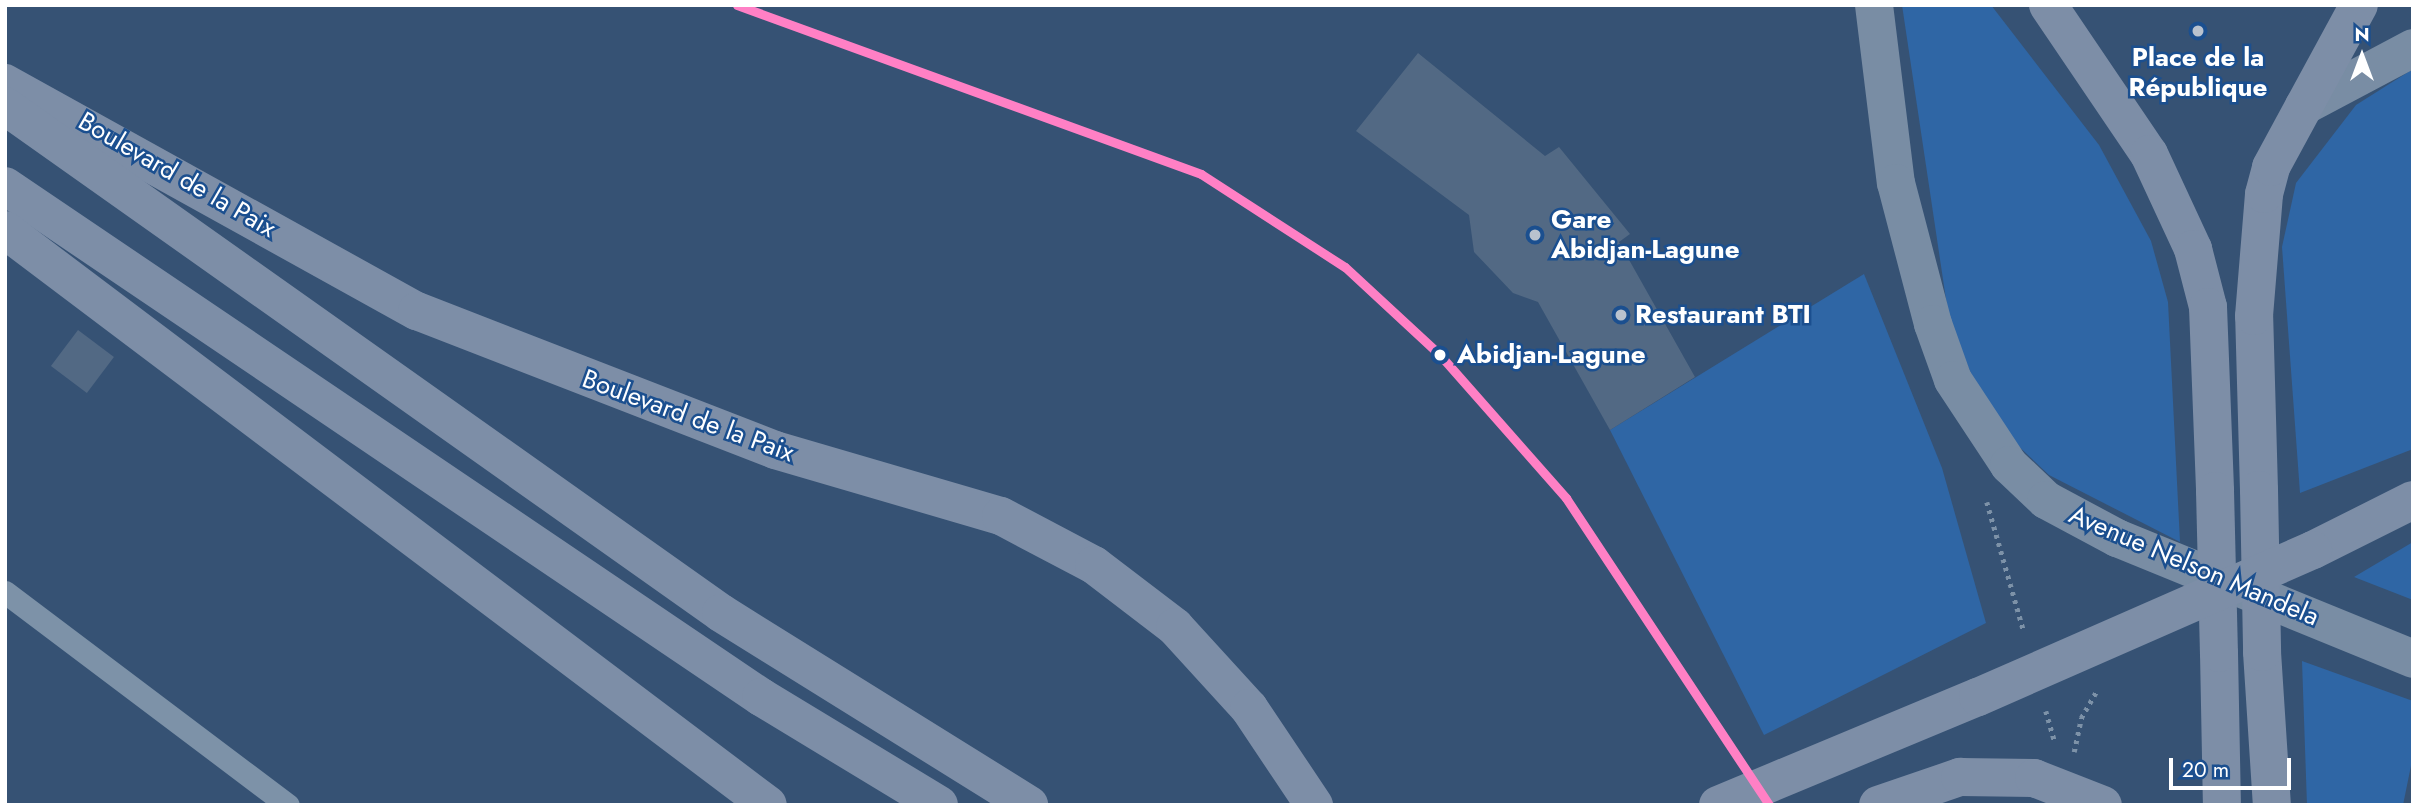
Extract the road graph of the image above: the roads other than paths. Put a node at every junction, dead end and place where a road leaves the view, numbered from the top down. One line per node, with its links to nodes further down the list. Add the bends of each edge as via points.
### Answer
1 (1874, 5): 12 (main road, Avenue Nelson Mandela, via 1895,183 1933,324 1953,380 2008,465 2046,500 2117,538)
2 (2048, 5): 21 (main road, bridge, via 2149,154 2193,248 2208,307)
3 (2359, 5): 7 (main road)
4 (2413, 48): 7 (main road)
5 (5, 83): 17 (main road, Boulevard de la Paix, via 417,311 775,450 1001,516 1094,565 1175,627 1240,698)
6 (5, 106): 16 (main road, via 721,613)
7 (2304, 106): 22 (main road, bridge, via 2271,167 2256,242 2262,652)
8 (5, 186): 15 (main road, via 761,697)
9 (5, 230): 14 (main road)
10 (2413, 500): 18 (main road, bridge, via 2313,550)
11 (5, 592): 13 (lane)
12 (2413, 659)
13 (288, 805)
14 (768, 805)
15 (939, 805)
16 (1029, 805)
17 (1314, 805)
18 (1718, 805)
19 (1878, 805): 20 (main road, bridge, via 1960,777 2046,765)
20 (2103, 805)
21 (2222, 805)
22 (2272, 805)

